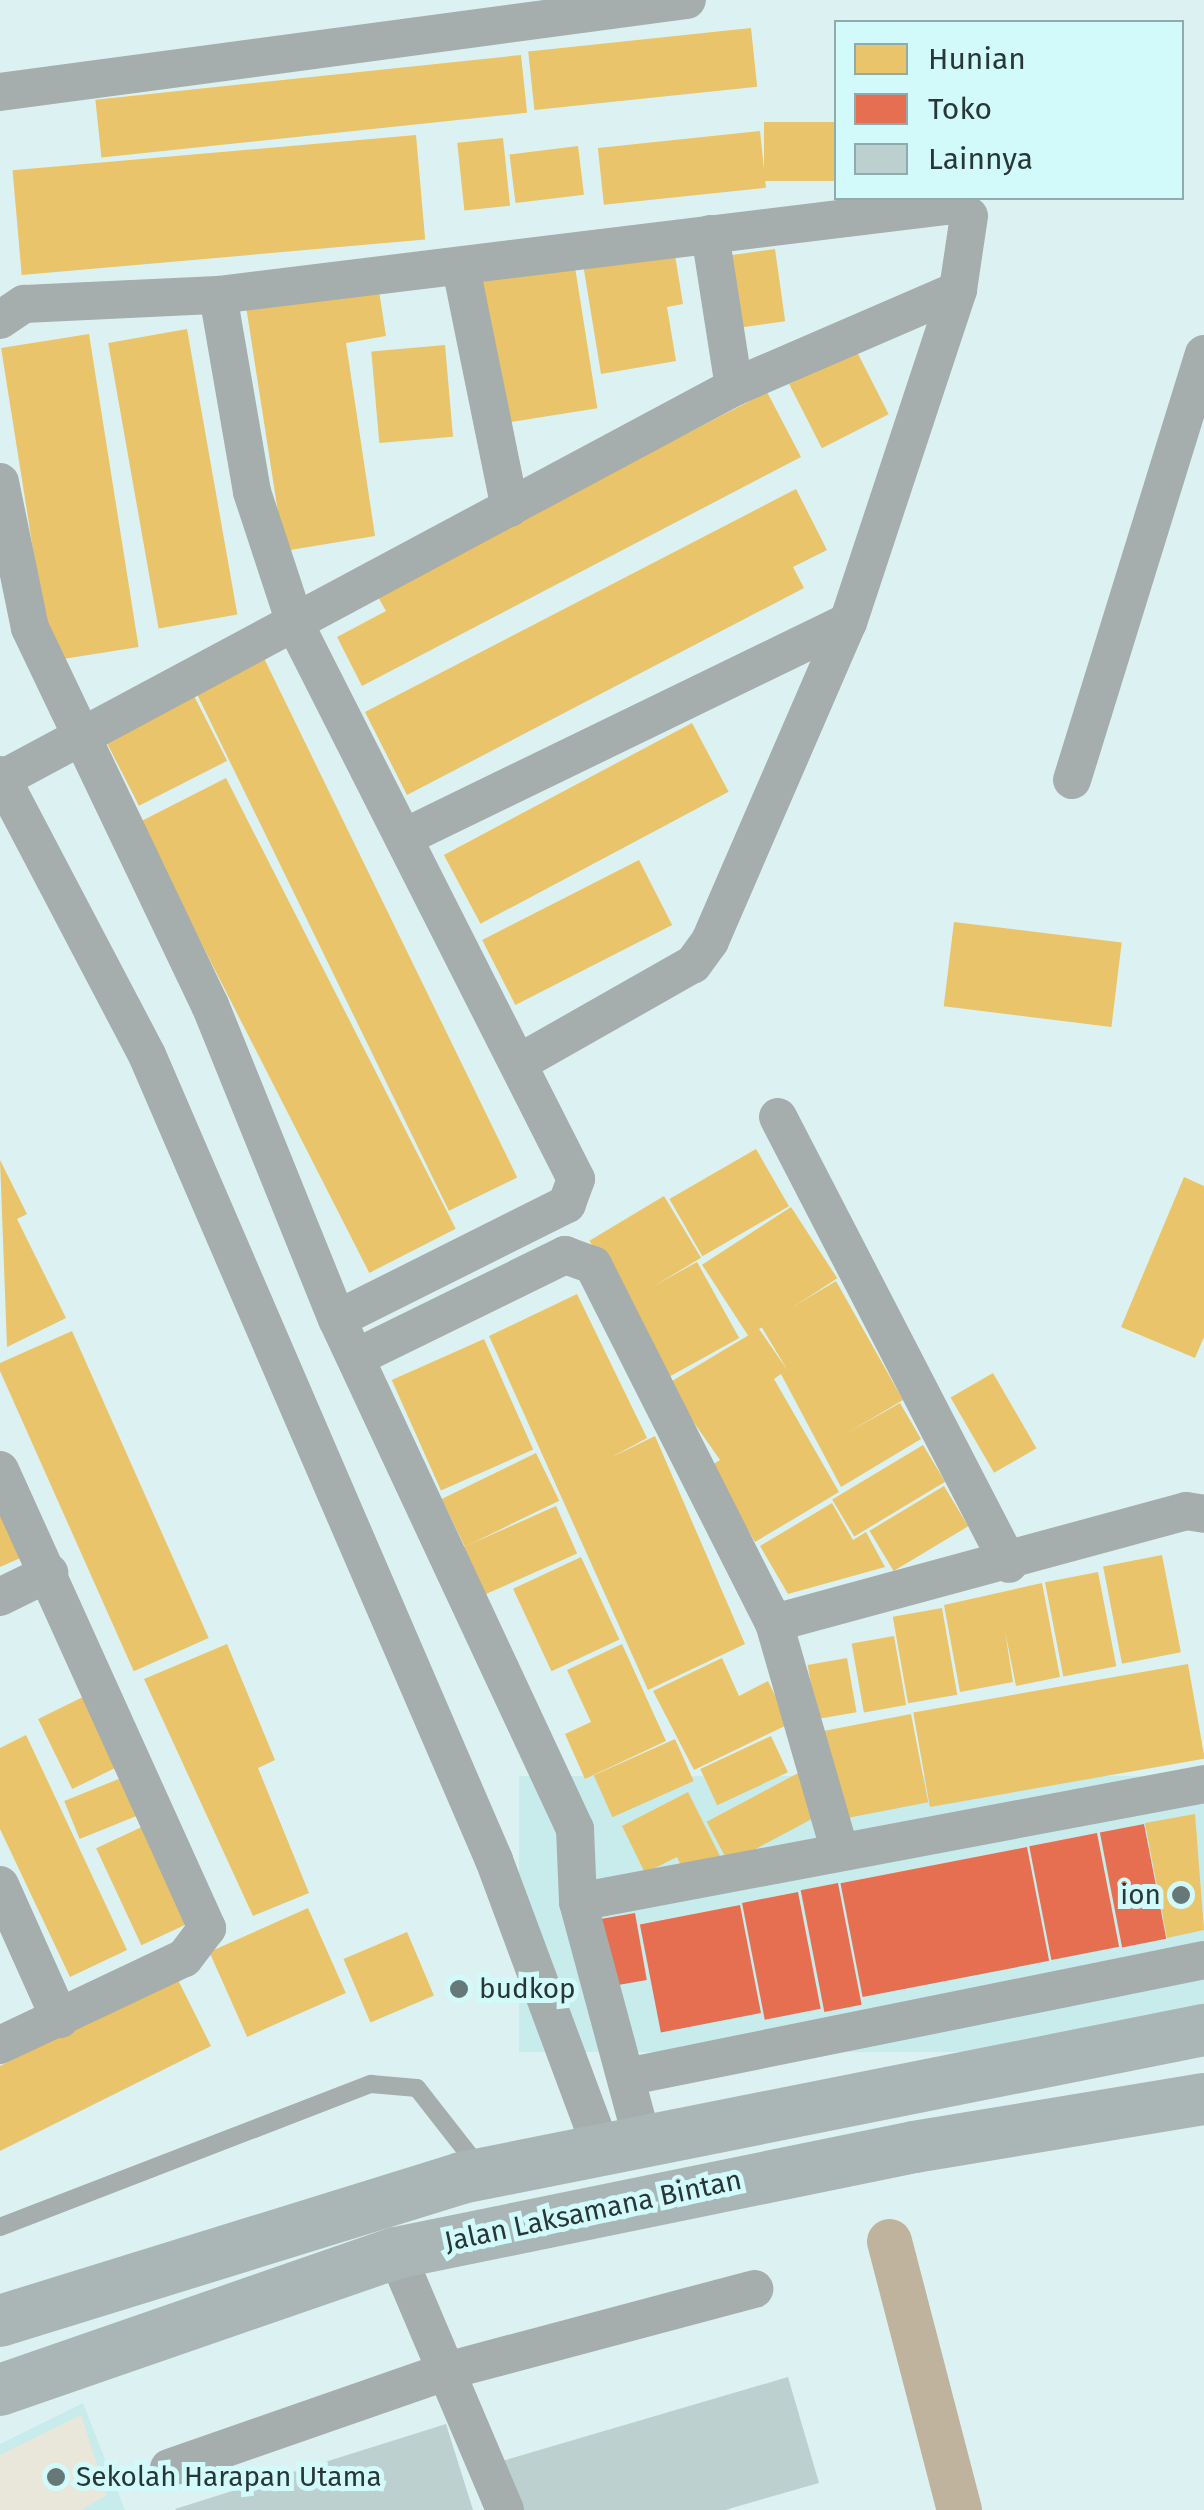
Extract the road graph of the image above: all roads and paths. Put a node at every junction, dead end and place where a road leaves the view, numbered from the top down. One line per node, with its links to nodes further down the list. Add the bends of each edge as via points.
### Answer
1 (687, 0): 2 (street)
2 (0, 92)
3 (710, 234): 4 (street); 5 (street, via 953,205 969,216); 9 (street)
4 (461, 268): 6 (street); 11 (street)
5 (958, 290): 9 (street); 12 (street)
6 (218, 294): 7 (street, via 24,304); 13 (street, via 252,492)
7 (0, 320)
8 (1204, 354): 16 (street)
9 (734, 387): 11 (street)
10 (0, 482): 14 (street, via 30,628)
11 (510, 508): 13 (street)
12 (848, 622): 17 (street); 18 (street, via 710,941 693,964)
13 (296, 626): 14 (street); 17 (street)
14 (78, 737): 15 (street); 20 (street, via 210,1004)
15 (1, 777): 40 (street, via 147,1055)
16 (1072, 780)
17 (409, 835): 18 (street)
18 (522, 1061): 20 (street, via 576,1179 573,1196)
19 (778, 1117): 24 (street)
20 (337, 1319): 21 (street)
21 (357, 1356): 27 (street, via 564,1256 580,1256 593,1265); 31 (street, via 575,1828)
22 (0, 1470): 25 (street)
23 (1204, 1514): 24 (street, via 1186,1511)
24 (1009, 1564): 27 (street)
25 (49, 1573): 26 (street); 34 (street, via 207,1928 184,1958)
26 (0, 1597)
27 (774, 1624): 29 (street)
28 (1204, 1784): 29 (street)
29 (840, 1852): 31 (street)
30 (0, 1885): 34 (street)
31 (578, 1902): 37 (street)
32 (1204, 1960): 33 (street)
33 (958, 2015): 37 (street); 38 (street)
34 (60, 2019): 36 (street)
35 (1204, 2030): 38 (main road, Jalan Laksamana Bintan)
36 (0, 2045)
37 (626, 2076): 40 (street)
38 (973, 2076): 40 (main road, Jalan Laksamana Bintan)
39 (1204, 2099): 43 (main road, Jalan Laksamana Bintan, via 914,2147)
40 (622, 2144): 41 (main road, Jalan Laksamana Bintan)
41 (482, 2173): 42 (lane, via 417,2088 371,2084); 45 (main road, Jalan Laksamana Bintan)
42 (0, 2226)
43 (396, 2252): 46 (street); 47 (main road, Jalan Laksamana Bintan)
44 (754, 2289): 46 (street)
45 (0, 2320)
46 (450, 2370): 48 (street); 49 (street)
47 (0, 2390)
48 (169, 2468)
49 (505, 2510)

